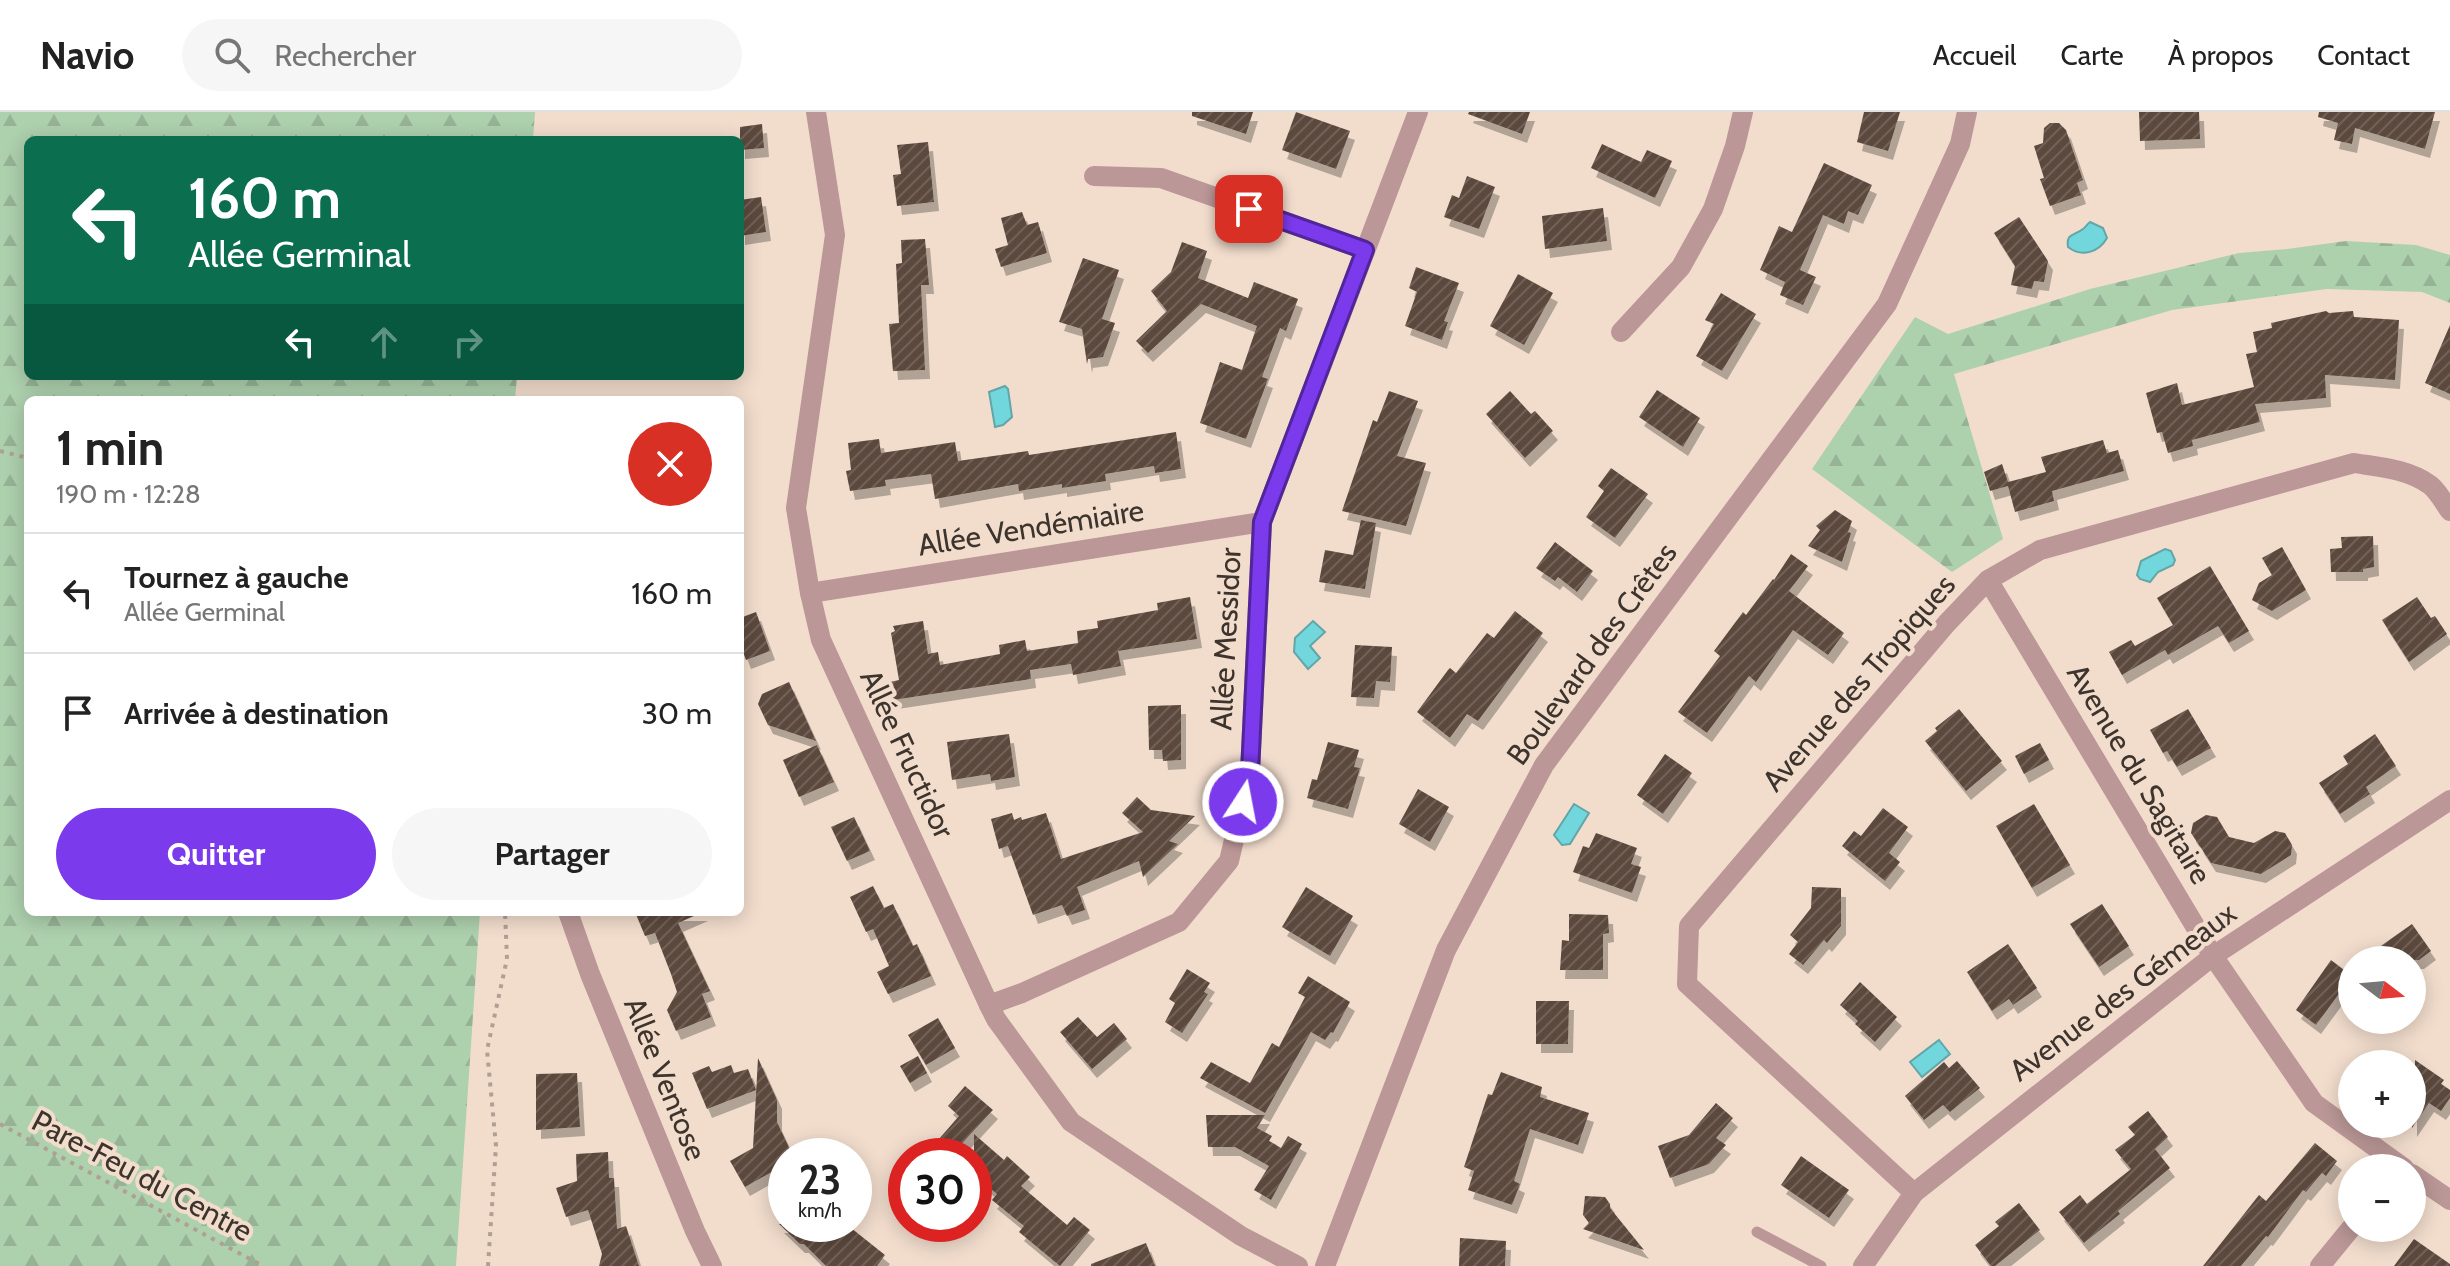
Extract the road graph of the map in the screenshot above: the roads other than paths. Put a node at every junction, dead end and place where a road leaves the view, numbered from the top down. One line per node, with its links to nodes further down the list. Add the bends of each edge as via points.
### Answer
1 (816, 112): 11 (street, Allée Fructidor, via 835,235 796,508)
2 (1418, 112): 6 (street, Allée Messidor)
3 (1743, 112): 7 (street, via 1707,221 1681,267)
4 (1967, 112): 24 (street, Boulevard des Crêtes, via 1960,144 1887,304 1544,765 1446,950)
5 (1094, 176): 6 (street, via 1161,178)
6 (1365, 250): 9 (street, Allée Messidor)
7 (1621, 332)
8 (2450, 511): 10 (street, Avenue des Tropiques, via 2432,486 2411,475 2354,463 2040,550)
9 (1262, 522): 11 (street, Allée Vendémiaire); 15 (street, Allée Messidor, via 1250,772 1229,861 1179,922)
10 (1988, 580): 14 (street, Avenue du Sagitaire); 18 (street, Avenue des Tropiques, via 1689,926 1687,984)
11 (810, 593): 15 (street, Allée Fructidor, via 821,640)
12 (2450, 800): 14 (street, Avenue des Gémeaux)
13 (569, 916): 22 (street, Allée Ventose)
14 (2213, 956): 16 (street, Avenue du Sagitaire, via 2314,1103); 18 (street, Avenue des Gémeaux)
15 (989, 1005): 23 (street, Allée Fructidor, via 1071,1122 1241,1236)
16 (2385, 1154)
17 (2426, 1184): 19 (street)
18 (1914, 1193): 26 (street, Avenue des Gémeaux)
19 (2450, 1200)
20 (1757, 1232): 25 (lane)
21 (2340, 1242): 27 (street)
22 (712, 1266)
23 (1298, 1266)
24 (1325, 1266)
25 (1821, 1266)
26 (1863, 1266)
27 (2320, 1266)

